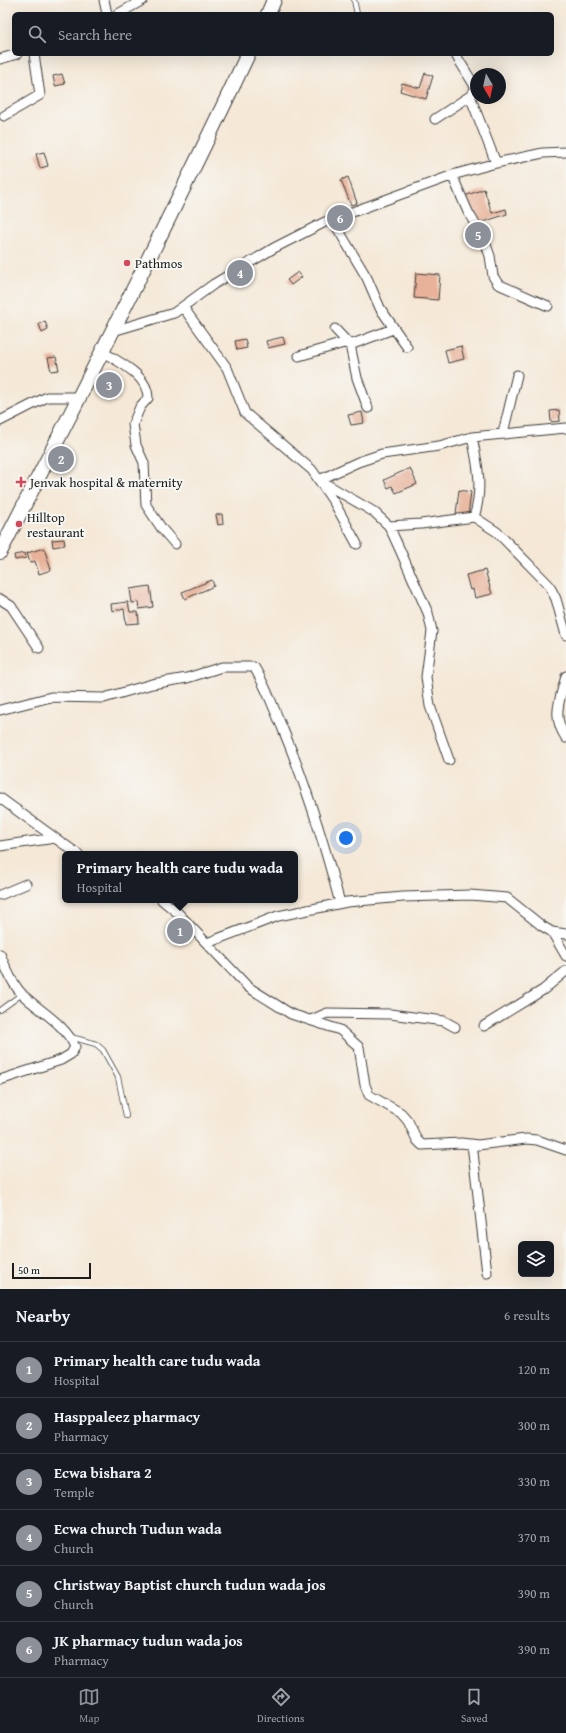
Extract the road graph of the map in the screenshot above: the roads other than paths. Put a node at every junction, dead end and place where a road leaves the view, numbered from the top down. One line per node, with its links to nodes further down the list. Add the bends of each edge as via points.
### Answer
1 (104, 0): 4 (street)
2 (143, 0): 5 (street)
3 (354, 0): 6 (lane)
4 (107, 12)
5 (122, 12)
6 (357, 12)
7 (12, 55): 11 (street)
8 (34, 56): 15 (street, via 40,95)
9 (247, 56): 25 (main road)
10 (457, 57): 12 (street)
11 (0, 59)
12 (470, 78)
13 (470, 96): 16 (street)
14 (473, 104): 18 (street)
15 (4, 116)
16 (435, 119)
17 (566, 152): 18 (street, via 543,153)
18 (496, 163): 19 (street)
19 (452, 175): 20 (street); 21 (street, via 468,212 484,238 498,284)
20 (332, 219): 22 (street, via 274,248 214,284); 24 (street)
21 (548, 306)
22 (183, 307): 25 (street, via 174,313); 37 (street, via 227,368 245,413 312,470)
23 (335, 329): 26 (street)
24 (393, 329): 26 (street); 27 (street)
25 (113, 331): 28 (main road)
26 (350, 345): 29 (street, via 344,343); 32 (street, via 357,378)
27 (407, 347)
28 (103, 352): 31 (main road); 40 (street, via 137,374 148,392 148,398 140,407 133,424 136,445 144,463 146,505)
29 (299, 356)
30 (517, 375): 35 (street)
31 (80, 398): 33 (street, via 46,397); 42 (main road)
32 (368, 408)
33 (0, 421)
34 (566, 428): 35 (street)
35 (503, 433): 36 (street)
36 (472, 437): 37 (street, via 439,446 382,454); 38 (street, via 480,489)
37 (319, 480): 39 (street, via 374,512); 41 (street)
38 (474, 518): 39 (street); 44 (street, via 497,532 548,585 556,599)
39 (388, 526): 49 (street, via 428,613 432,631 426,677 430,706)
40 (175, 544)
41 (357, 544)
42 (0, 552)
43 (0, 599): 45 (street, via 11,606)
44 (566, 635)
45 (38, 648)
46 (566, 676): 48 (street, via 558,711 558,726)
47 (0, 710): 57 (street, via 51,697 104,698 222,667 254,667 263,681 295,758 319,827)
48 (566, 738)
49 (449, 760)
50 (0, 798): 51 (street)
51 (55, 838): 52 (street); 53 (street)
52 (0, 846)
53 (74, 851)
54 (26, 884): 55 (street)
55 (0, 895)
56 (166, 903): 60 (street)
57 (340, 903): 58 (street, via 403,897 470,895 506,898); 60 (street, via 278,916)
58 (552, 932): 59 (street); 62 (street)
59 (566, 934)
60 (207, 943): 66 (street, via 248,987 291,1014)
61 (0, 954): 64 (street, via 12,981)
62 (566, 956)
63 (566, 971): 67 (street, via 543,990)
64 (22, 994): 65 (lane); 69 (street)
65 (0, 1010)
66 (311, 1020): 68 (street, via 328,1012 390,1014 444,1021); 72 (street, via 340,1030 359,1047 365,1085 369,1094 402,1113 422,1145)
67 (484, 1026)
68 (455, 1027)
69 (71, 1037): 70 (street, via 75,1047 71,1054 62,1060); 71 (lane, via 96,1044 103,1050 118,1077)
70 (0, 1080)
71 (126, 1116)
72 (472, 1144): 73 (street, via 526,1139); 74 (street)
73 (566, 1150)
74 (487, 1273)

